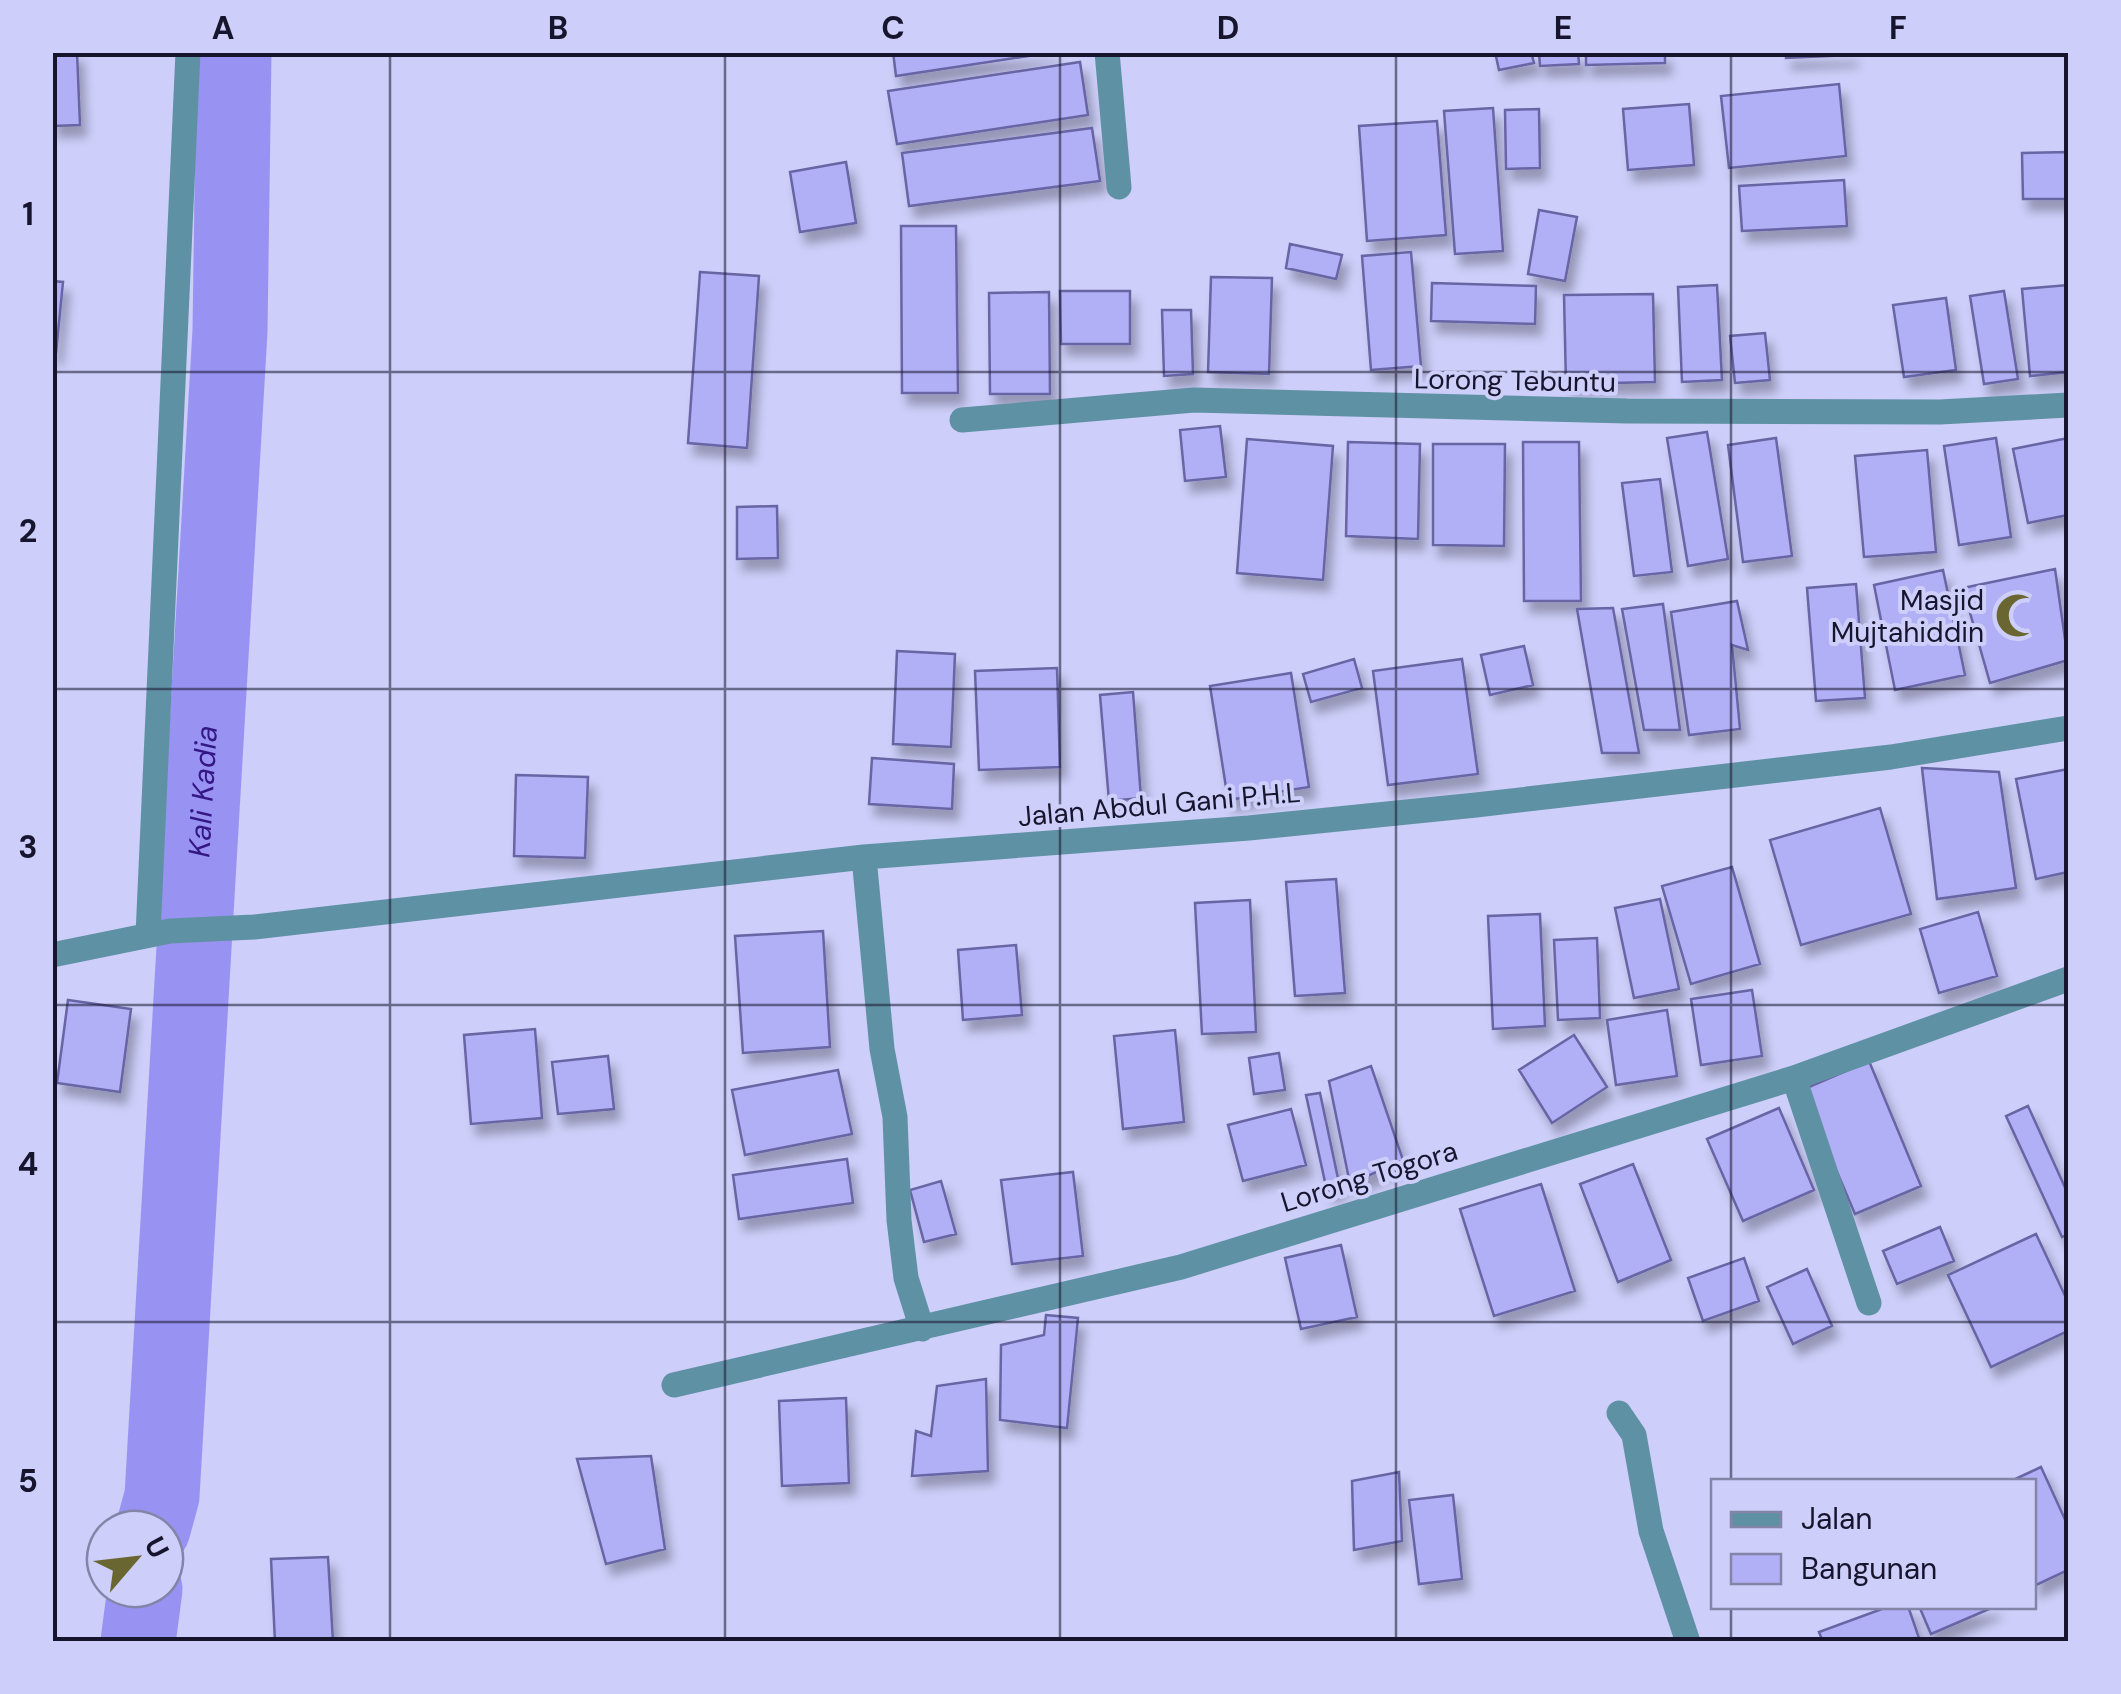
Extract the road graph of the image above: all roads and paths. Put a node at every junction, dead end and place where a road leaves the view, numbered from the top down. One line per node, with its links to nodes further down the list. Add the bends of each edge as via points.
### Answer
1 (188, 52): 8 (street)
2 (1107, 52): 3 (street)
3 (1120, 187)
4 (2068, 404): 5 (street, Lorong Tebuntu, via 1940,412 1627,412 1194,400)
5 (962, 420)
6 (2068, 728): 7 (street, Jalan Abdul Gani P.H.L, via 1891,757 1476,805)
7 (864, 857): 8 (street, Jalan Abdul Gani P.H.L); 13 (street, via 895,1117 906,1278)
8 (159, 933): 9 (street, Jalan Abdul Gani P.H.L)
9 (52, 955)
10 (2068, 978): 11 (street, Lorong Togora)
11 (1794, 1078): 12 (street); 13 (street, Lorong Togora, via 1181,1266)
12 (1869, 1304)
13 (922, 1329): 14 (street, Lorong Togora)
14 (674, 1385)
15 (1620, 1412): 16 (street, via 1634,1434 1651,1530)
16 (1688, 1642)

